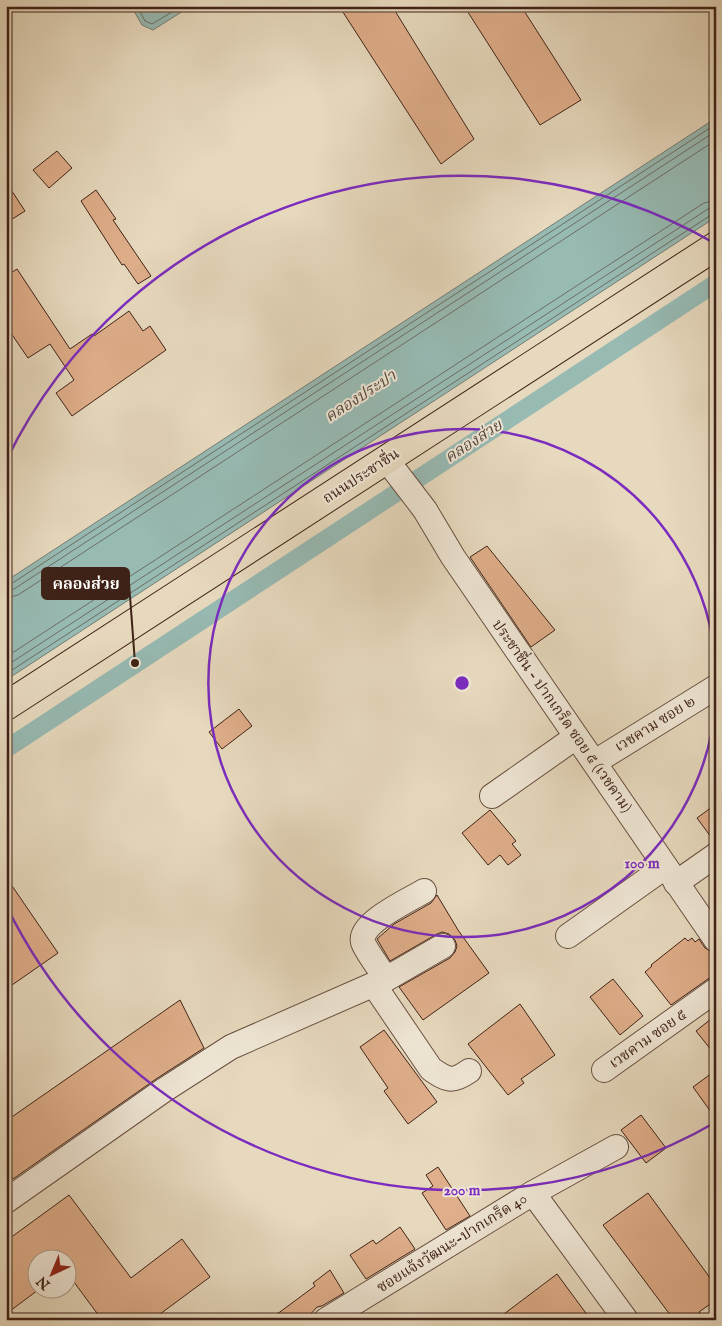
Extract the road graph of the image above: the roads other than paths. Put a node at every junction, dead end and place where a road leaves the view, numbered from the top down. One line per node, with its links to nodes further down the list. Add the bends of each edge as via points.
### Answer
1 (716, 246): 2 (main road, ถนนประชาชื่น)
2 (390, 464): 4 (main road, ถนนประชาชื่น); 5 (street, ประชาชื่น - ปากเกร็ด ซอย ๕ (เวชคาม), via 425,510 453,557)
3 (716, 687): 6 (street, เวชคาม ซอย ๒)
4 (6, 706)
5 (576, 737): 6 (street, ประชาชื่น - ปากเกร็ด ซอย ๕ (เวชคาม)); 7 (street)
6 (595, 762): 9 (street, ประชาชื่น - ปากเกร็ด ซอย ๕ (เวชคาม))
7 (492, 796)
8 (716, 855): 9 (street)
9 (670, 875): 11 (street); 12 (street, ประชาชื่น - ปากเกร็ด ซอย ๕ (เวชคาม))
10 (424, 891): 14 (street, via 376,919 364,932 363,941)
11 (568, 936)
12 (716, 940)
13 (443, 946): 14 (street)
14 (380, 982): 17 (street, via 430,1069 444,1078 457,1079); 20 (street, via 231,1047)
15 (716, 990): 16 (street, เวชคาม ซอย ๕)
16 (604, 1070)
17 (469, 1071)
18 (616, 1147): 19 (street)
19 (533, 1193): 21 (street, ซอยแจ้งวัฒนะ-ปากเกร็ด 40); 22 (street, ซอยแจ้งวัฒนะ-ปากเกร็ด 40)
20 (6, 1201)
21 (337, 1317)
22 (626, 1320)

